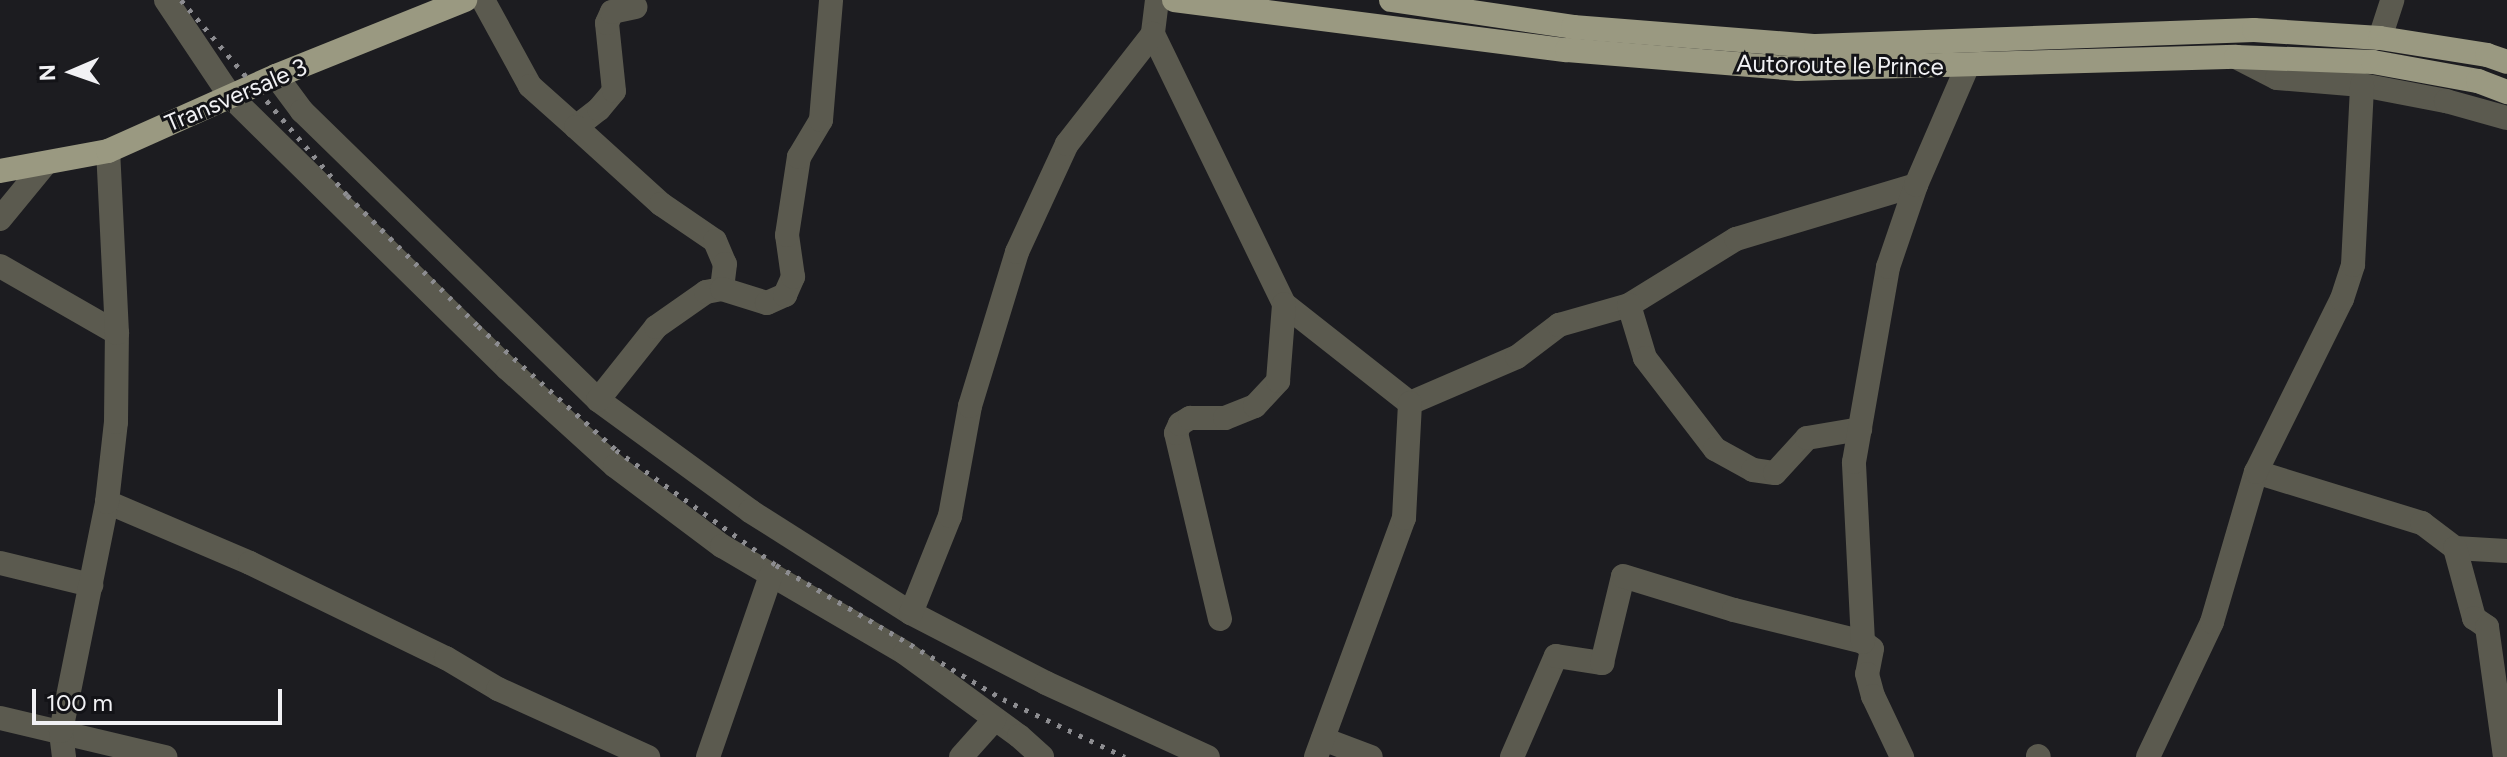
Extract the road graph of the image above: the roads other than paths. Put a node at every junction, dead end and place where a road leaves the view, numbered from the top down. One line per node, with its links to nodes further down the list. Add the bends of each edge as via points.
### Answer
1 (166, 0): 18 (street)
2 (465, 0): 15 (main road, Transversale 3)
3 (483, 0): 20 (street, via 530,86)
4 (831, 0): 27 (street, via 821,120 799,157 787,235 793,277 785,295 767,303)
5 (1157, 0): 10 (street)
6 (1174, 0): 14 (main road, Autoroute le Prince, via 1567,50 1798,69)
7 (1391, 0): 11 (main road, Autoroute le Prince, via 1573,27 1816,46 2254,30)
8 (2392, 0): 11 (street)
9 (635, 7): 20 (street, via 612,12 607,23 614,91)
10 (1153, 34): 28 (street); 41 (street, via 1067,144 1017,252 970,406 950,516)
11 (2380, 38): 13 (main road, Autoroute le Prince)
12 (2236, 57): 14 (main road, Autoroute le Prince); 16 (street, via 2277,78); 17 (main road, Autoroute le Prince, via 2373,62 2478,81)
13 (2507, 62)
14 (1967, 67): 24 (street)
15 (276, 76): 18 (main road, Transversale 3); 31 (street, via 302,111)
16 (2362, 85): 19 (street); 34 (street, via 2353,265 2342,299)
17 (2507, 92)
18 (231, 97): 21 (main road, Transversale 3); 39 (street, via 507,368 615,466 722,546)
19 (2507, 118)
20 (576, 127): 27 (street, via 661,204 715,241 725,264)
21 (108, 151): 22 (main road, Transversale 3); 30 (street)
22 (45, 164): 23 (main road, Transversale 3); 25 (street)
23 (0, 171)
24 (1916, 185): 29 (street, via 1736,239); 33 (street, via 1888,267)
25 (0, 219)
26 (0, 266): 30 (street)
27 (722, 289): 31 (street, via 706,292 656,327)
28 (1284, 304): 32 (street); 42 (street, via 1278,381 1255,406 1225,418 1190,418 1176,433)
29 (1629, 305): 32 (street, via 1559,325 1517,357); 33 (street, via 1645,358 1715,449 1753,470 1775,473 1807,438)
30 (117, 333): 35 (street, via 116,422)
31 (598, 400): 41 (street, via 750,511)
32 (1410, 403): 48 (street, via 1404,518)
33 (1860, 429): 43 (street, via 1854,462)
34 (2256, 472): 36 (street, via 2422,523); 59 (street, via 2212,622)
35 (107, 502): 40 (street); 51 (street, via 250,563 446,658 498,689)
36 (2455, 548): 37 (street); 60 (street, via 2474,618 2487,627)
37 (2507, 551)
38 (0, 563): 40 (street)
39 (771, 575): 45 (street, via 905,653); 52 (street)
40 (91, 585): 46 (street)
41 (911, 613): 55 (street, via 1046,683)
42 (1220, 619)
43 (1863, 642): 57 (street, via 1623,576 1602,663 1556,656); 58 (street, via 1872,649 1867,674 1873,696)
44 (0, 718): 46 (street)
45 (994, 720): 47 (street); 53 (street)
46 (61, 731): 49 (street); 50 (street)
47 (1022, 747): 54 (street)
48 (1320, 748): 56 (street)
49 (64, 757)
50 (165, 757)
51 (648, 757)
52 (708, 757)
53 (961, 757)
54 (1042, 757)
55 (1208, 757)
56 (1371, 757)
57 (1512, 757)
58 (1902, 757)
59 (2148, 757)
60 (2505, 757)

